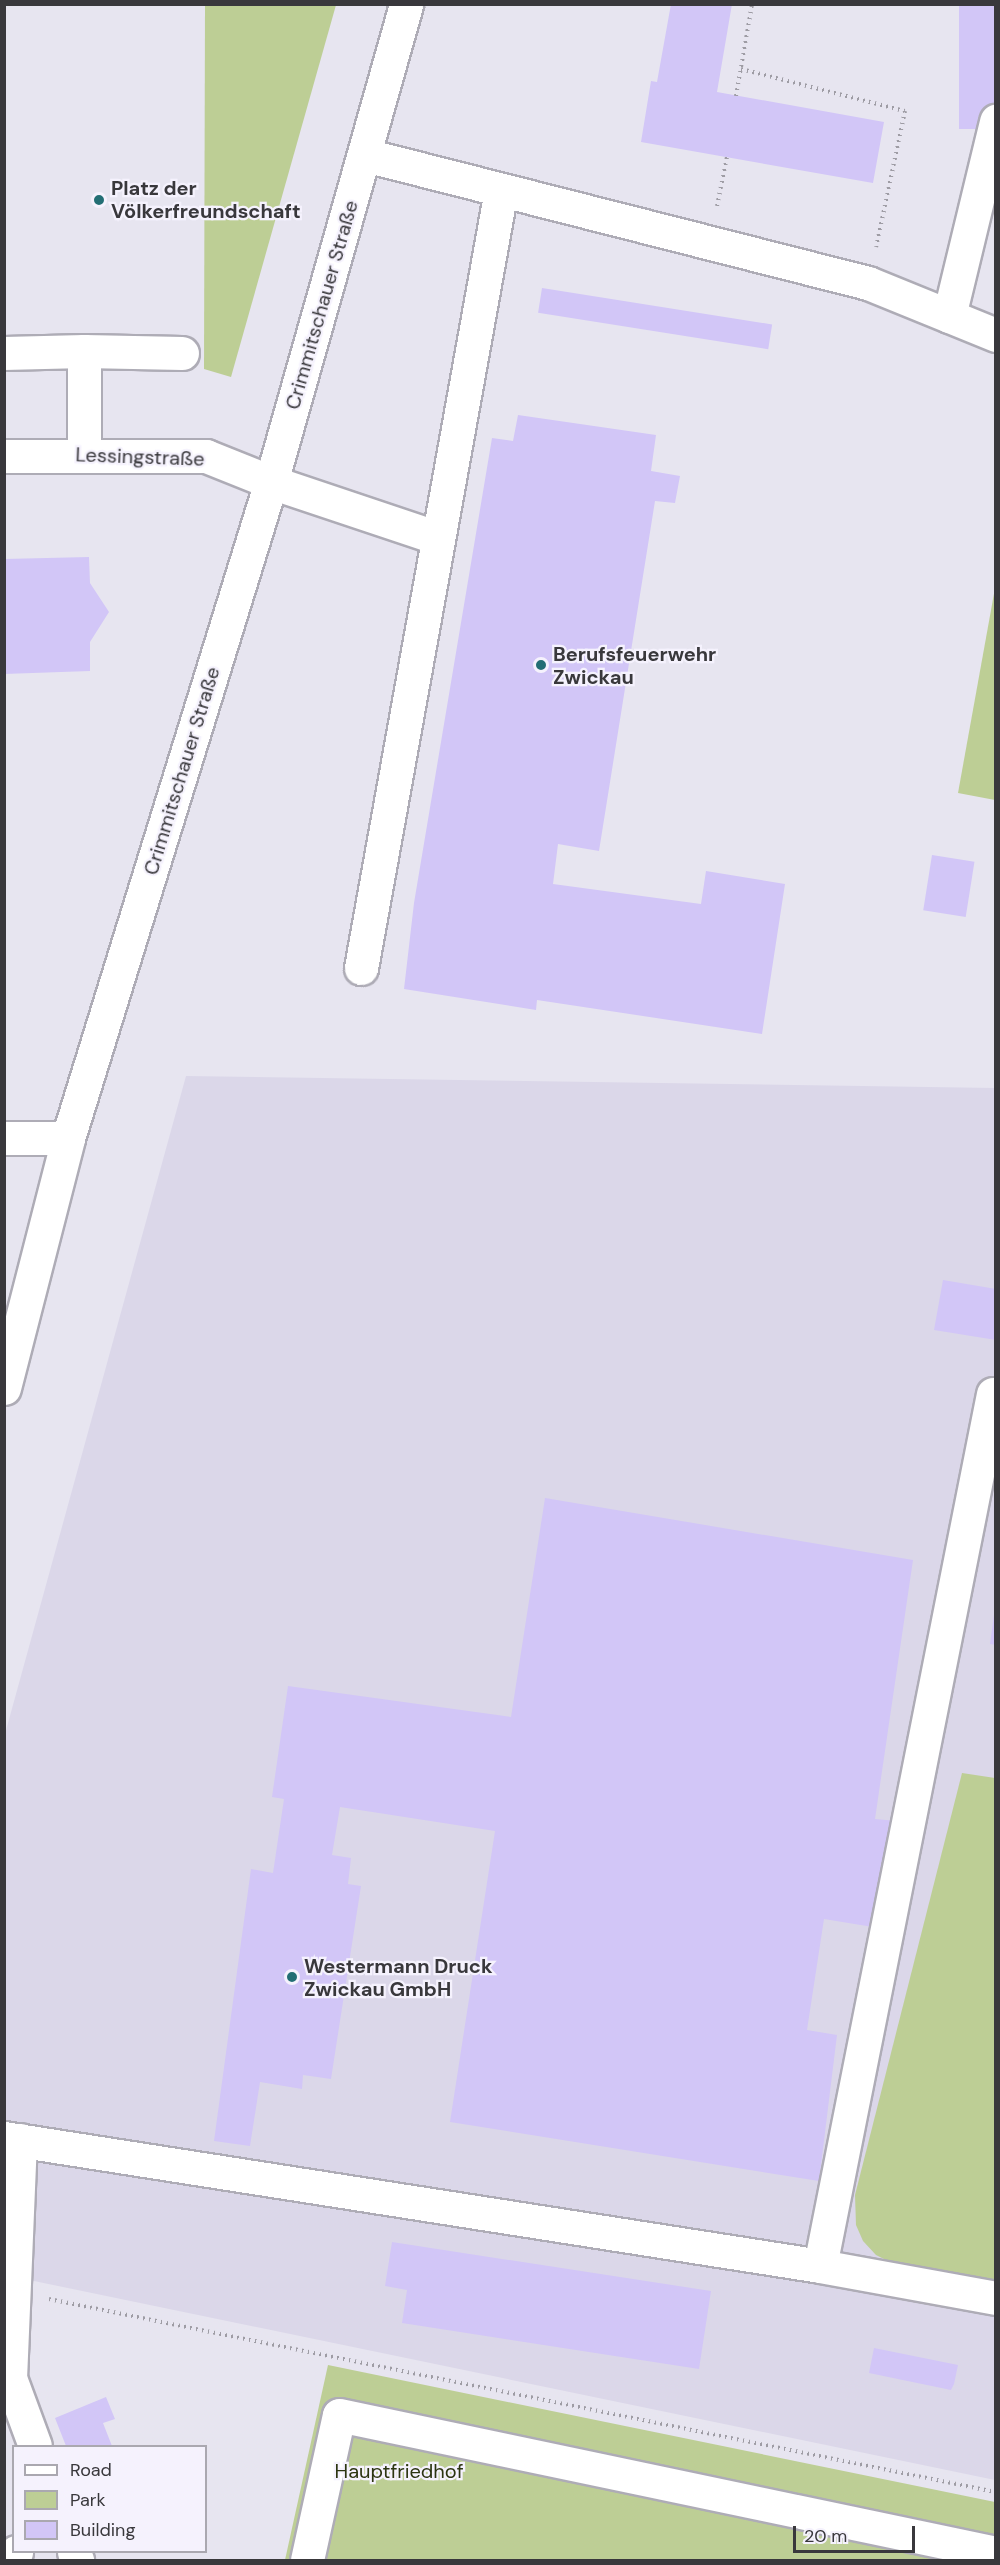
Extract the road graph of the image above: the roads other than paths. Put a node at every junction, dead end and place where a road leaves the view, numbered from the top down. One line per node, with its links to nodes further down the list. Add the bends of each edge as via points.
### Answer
1 (406, 4): 3 (main road, Crimmitschauer Straße)
2 (996, 121): 5 (main road)
3 (365, 154): 4 (main road); 12 (main road, Crimmitschauer Straße)
4 (501, 190): 5 (main road, via 868,283); 13 (main road)
5 (949, 316): 6 (main road)
6 (996, 335)
7 (84, 351): 8 (main road); 9 (main road); 10 (main road)
8 (4, 353)
9 (182, 353)
10 (84, 455): 11 (main road, Lessingstraße); 12 (main road, Lessingstraße, via 206,456)
11 (4, 456)
12 (271, 482): 13 (main road, Lessingstraße); 16 (main road, Crimmitschauer Straße)
13 (438, 538): 14 (main road)
14 (361, 968)
15 (4, 1138): 16 (main road)
16 (68, 1138): 17 (main road, Crimmitschauer Straße)
17 (4, 1388)
18 (993, 1394): 20 (main road)
19 (12, 2139): 20 (main road); 22 (main road, via 14,2292 10,2378)
20 (820, 2266): 21 (main road)
21 (996, 2298)
22 (35, 2445)
23 (996, 2553): 24 (main road, via 339,2415)
24 (307, 2560)

